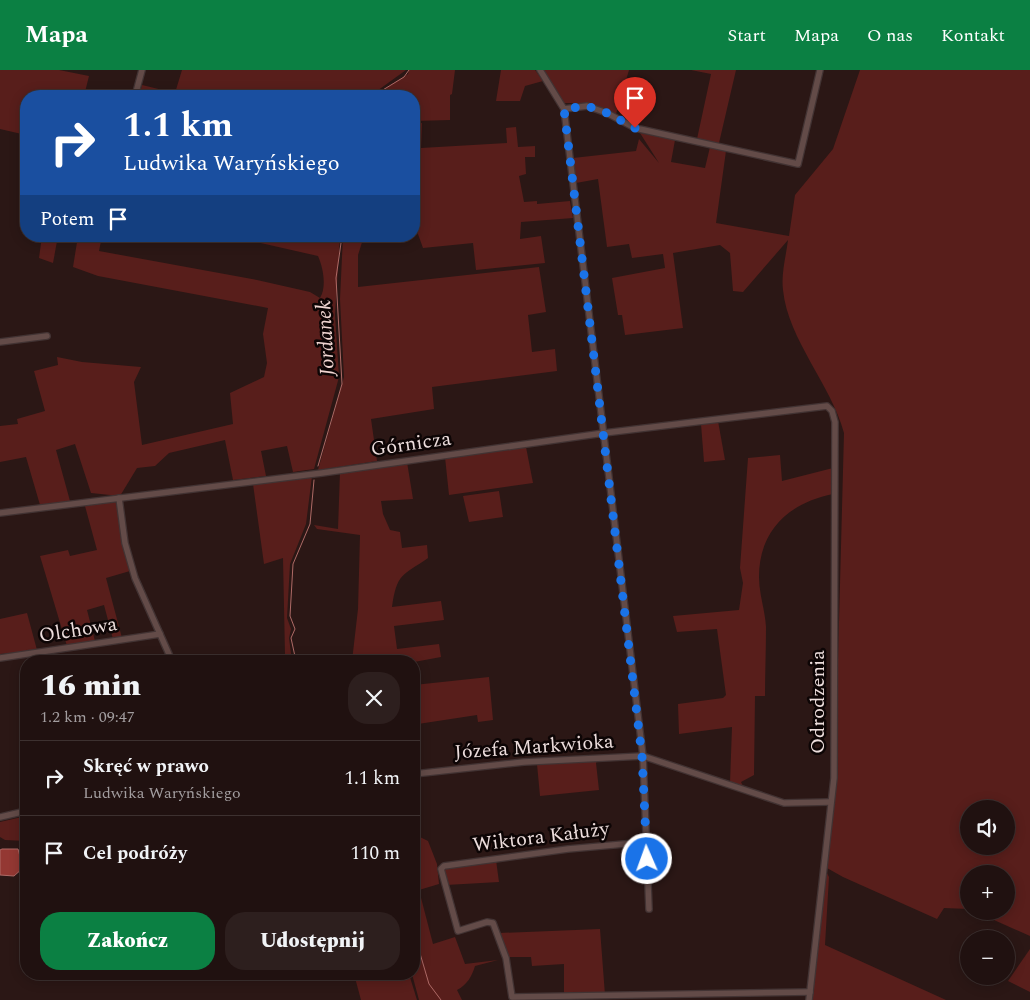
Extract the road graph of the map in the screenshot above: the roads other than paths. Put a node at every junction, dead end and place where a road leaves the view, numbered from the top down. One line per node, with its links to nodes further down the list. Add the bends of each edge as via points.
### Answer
1 (142, 70): 4 (street)
2 (540, 70): 5 (street)
3 (820, 70): 5 (street, via 798,164 635,128 587,106)
4 (137, 90)
5 (564, 109): 9 (street)
6 (47, 336): 7 (street)
7 (0, 342)
8 (827, 406): 9 (street, Górnicza); 17 (street, Odrodzenia, via 836,422 834,778)
9 (604, 433): 10 (street, Górnicza); 15 (street)
10 (119, 498): 11 (street, Górnicza); 12 (street, via 134,578)
11 (0, 513)
12 (160, 634): 13 (street); 14 (street, Olchowa)
13 (169, 655)
14 (0, 658)
15 (642, 756): 16 (street, Józefa Markwioka, via 524,762); 17 (street, Józefa Markwioka, via 784,802); 20 (street)
16 (420, 773)
17 (830, 802): 22 (street, Odrodzenia)
18 (20, 812): 19 (street)
19 (0, 817)
20 (647, 842): 21 (street); 22 (street, Wiktora Kałuży, via 444,866 441,869 458,931 493,923 506,958 512,997)
21 (649, 910)
22 (810, 992): 23 (street, Odrodzenia)
23 (809, 1000)

